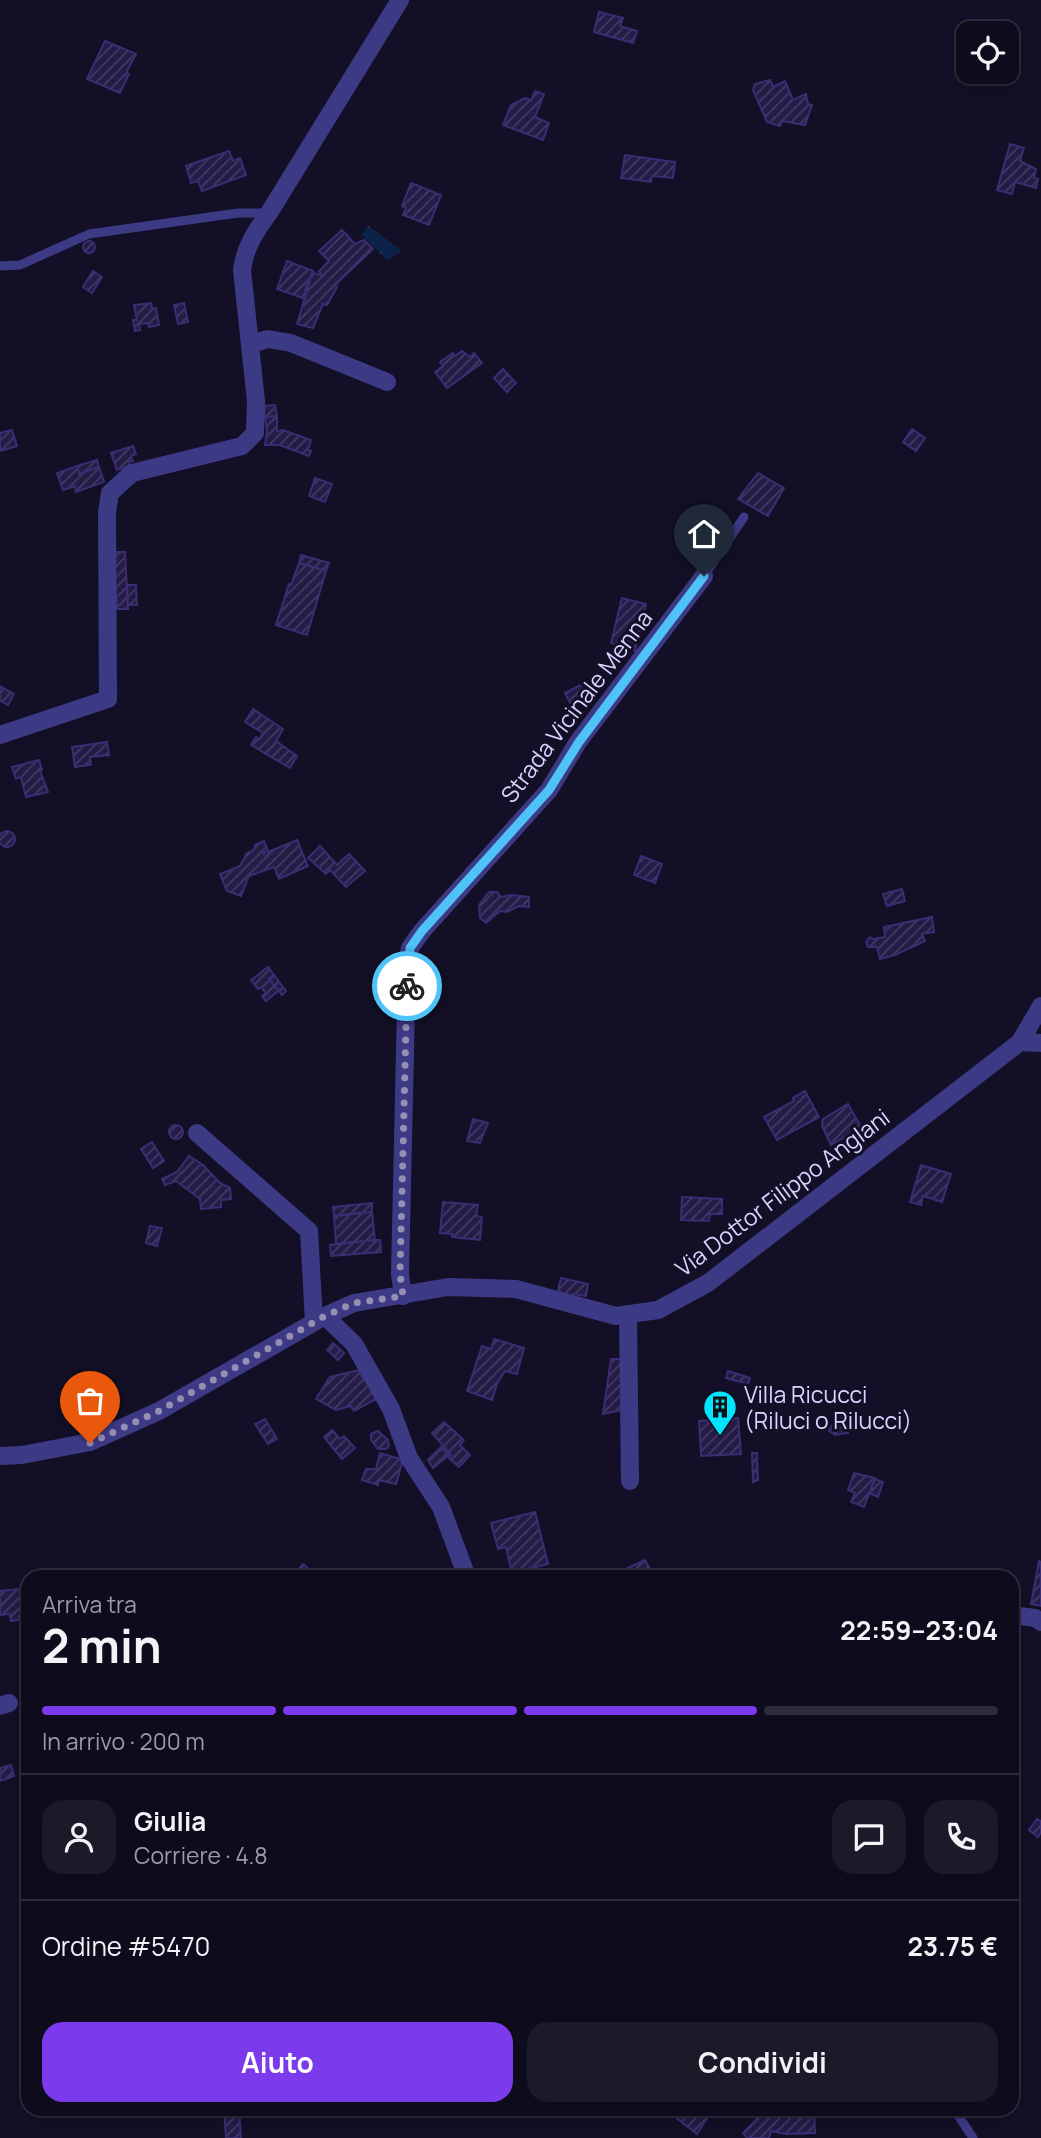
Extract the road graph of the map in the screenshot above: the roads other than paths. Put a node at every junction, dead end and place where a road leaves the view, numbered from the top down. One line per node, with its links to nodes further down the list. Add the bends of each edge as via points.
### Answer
1 (400, 0): 2 (street)
2 (269, 213): 3 (lane, via 238,213 89,234 20,265); 4 (street, via 252,236 243,261)
3 (0, 266)
4 (250, 344): 5 (street, via 268,339 291,343); 8 (street, via 256,433 242,446 132,473 110,493 108,699)
5 (387, 382)
6 (744, 517): 7 (lane)
7 (704, 576): 13 (street, Strada Vicinale Menna, via 608,701 549,790 410,948)
8 (0, 734)
9 (1041, 1006): 10 (street)
10 (1020, 1042): 11 (street); 14 (street, Via Dottor Filippo Anglani, via 708,1283 658,1310)
11 (1041, 1044)
12 (197, 1133): 15 (street, via 309,1231)
13 (403, 1296): 14 (street, Via Dottor Filippo Anglani, via 449,1287 516,1289 616,1316); 15 (street, Via Dottor Filippo Anglani, via 354,1303)
14 (628, 1314): 17 (street)
15 (320, 1319): 16 (street, Via Dottor Filippo Anglani, via 159,1411 90,1443); 18 (street, via 354,1344 391,1409 409,1458 441,1507)
16 (0, 1455)
17 (630, 1481)
18 (464, 1570)
19 (1019, 1616): 20 (street)
20 (1041, 1622)
21 (959, 2116): 22 (lane)
22 (973, 2138)

